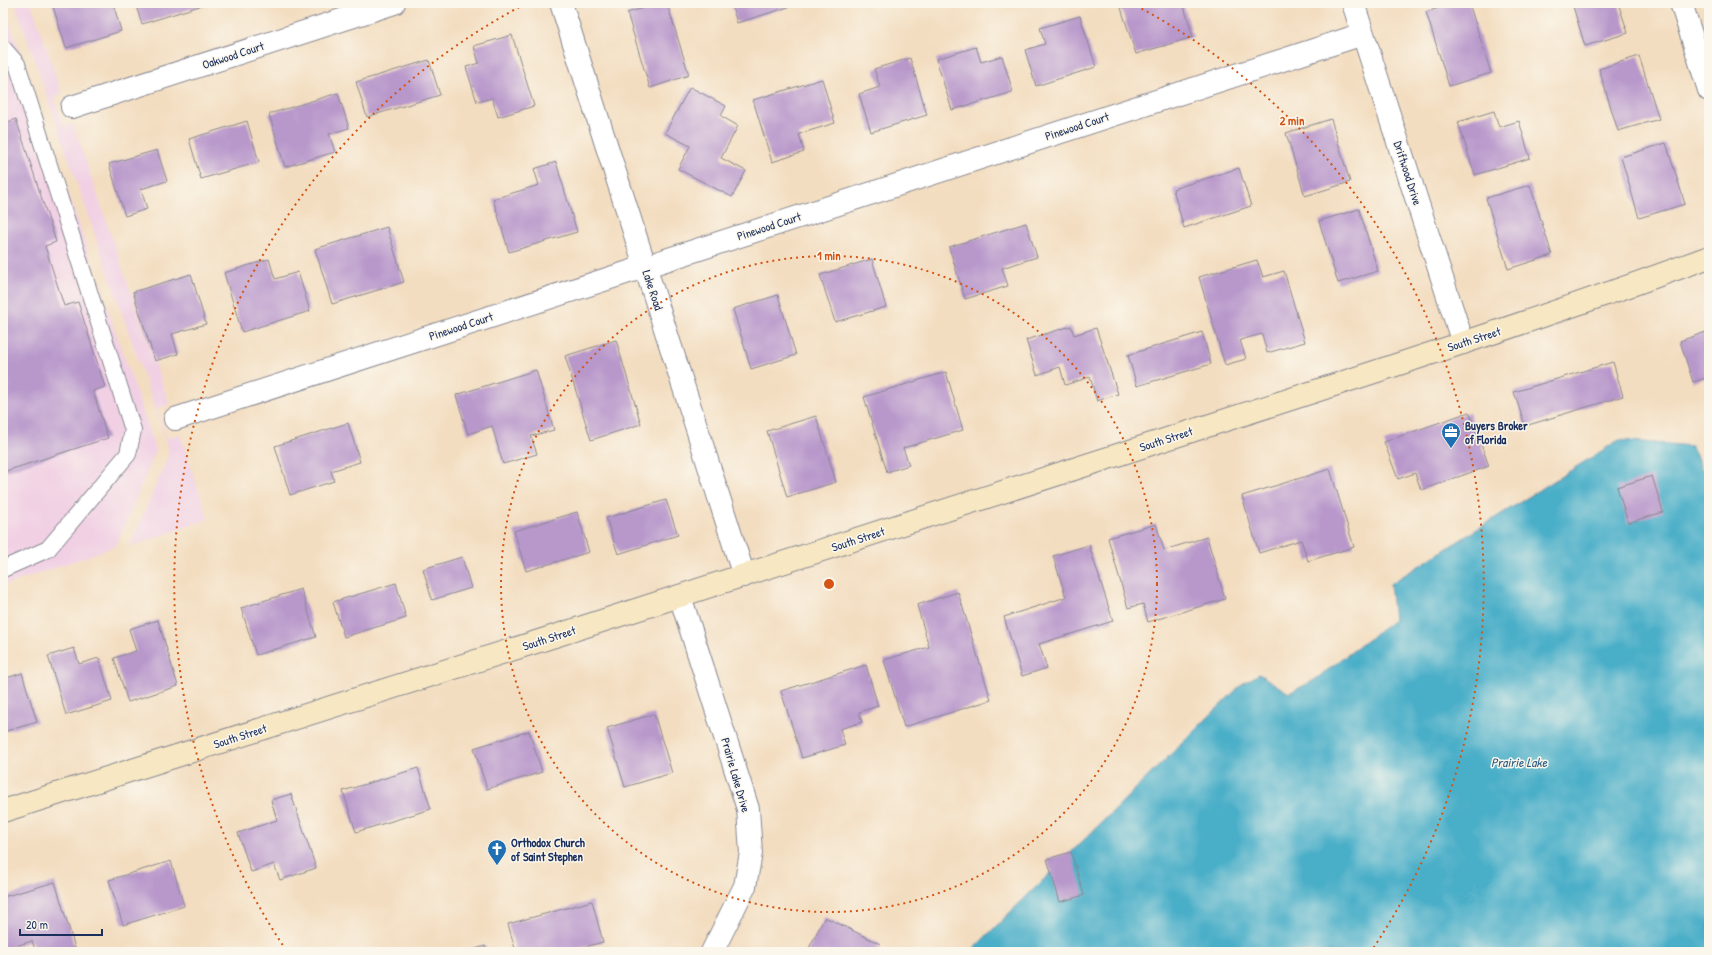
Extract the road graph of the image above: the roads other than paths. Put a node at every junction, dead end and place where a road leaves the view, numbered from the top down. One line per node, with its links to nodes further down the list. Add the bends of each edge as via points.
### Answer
1 (394, 3): 8 (street, Oakwood Court)
2 (561, 3): 10 (street, Lake Road)
3 (1353, 3): 5 (street, Driftwood Drive)
4 (1681, 3): 7 (street)
5 (1363, 34): 10 (street, Pinewood Court); 11 (street, Driftwood Drive)
6 (3, 48): 13 (lane, via 18,64 133,430 128,454 48,549)
7 (1709, 90)
8 (72, 108)
9 (1709, 257): 11 (street, South Street, via 1601,297)
10 (646, 266): 12 (street, Pinewood Court); 14 (street, Lake Road)
11 (1463, 343): 14 (street, South Street)
12 (175, 419)
13 (3, 569)
14 (744, 576): 15 (street, South Street)
15 (680, 596): 16 (street, South Street); 17 (street, Prairie Lake Drive, via 748,809 751,853 745,886)
16 (3, 811)
17 (712, 952)

